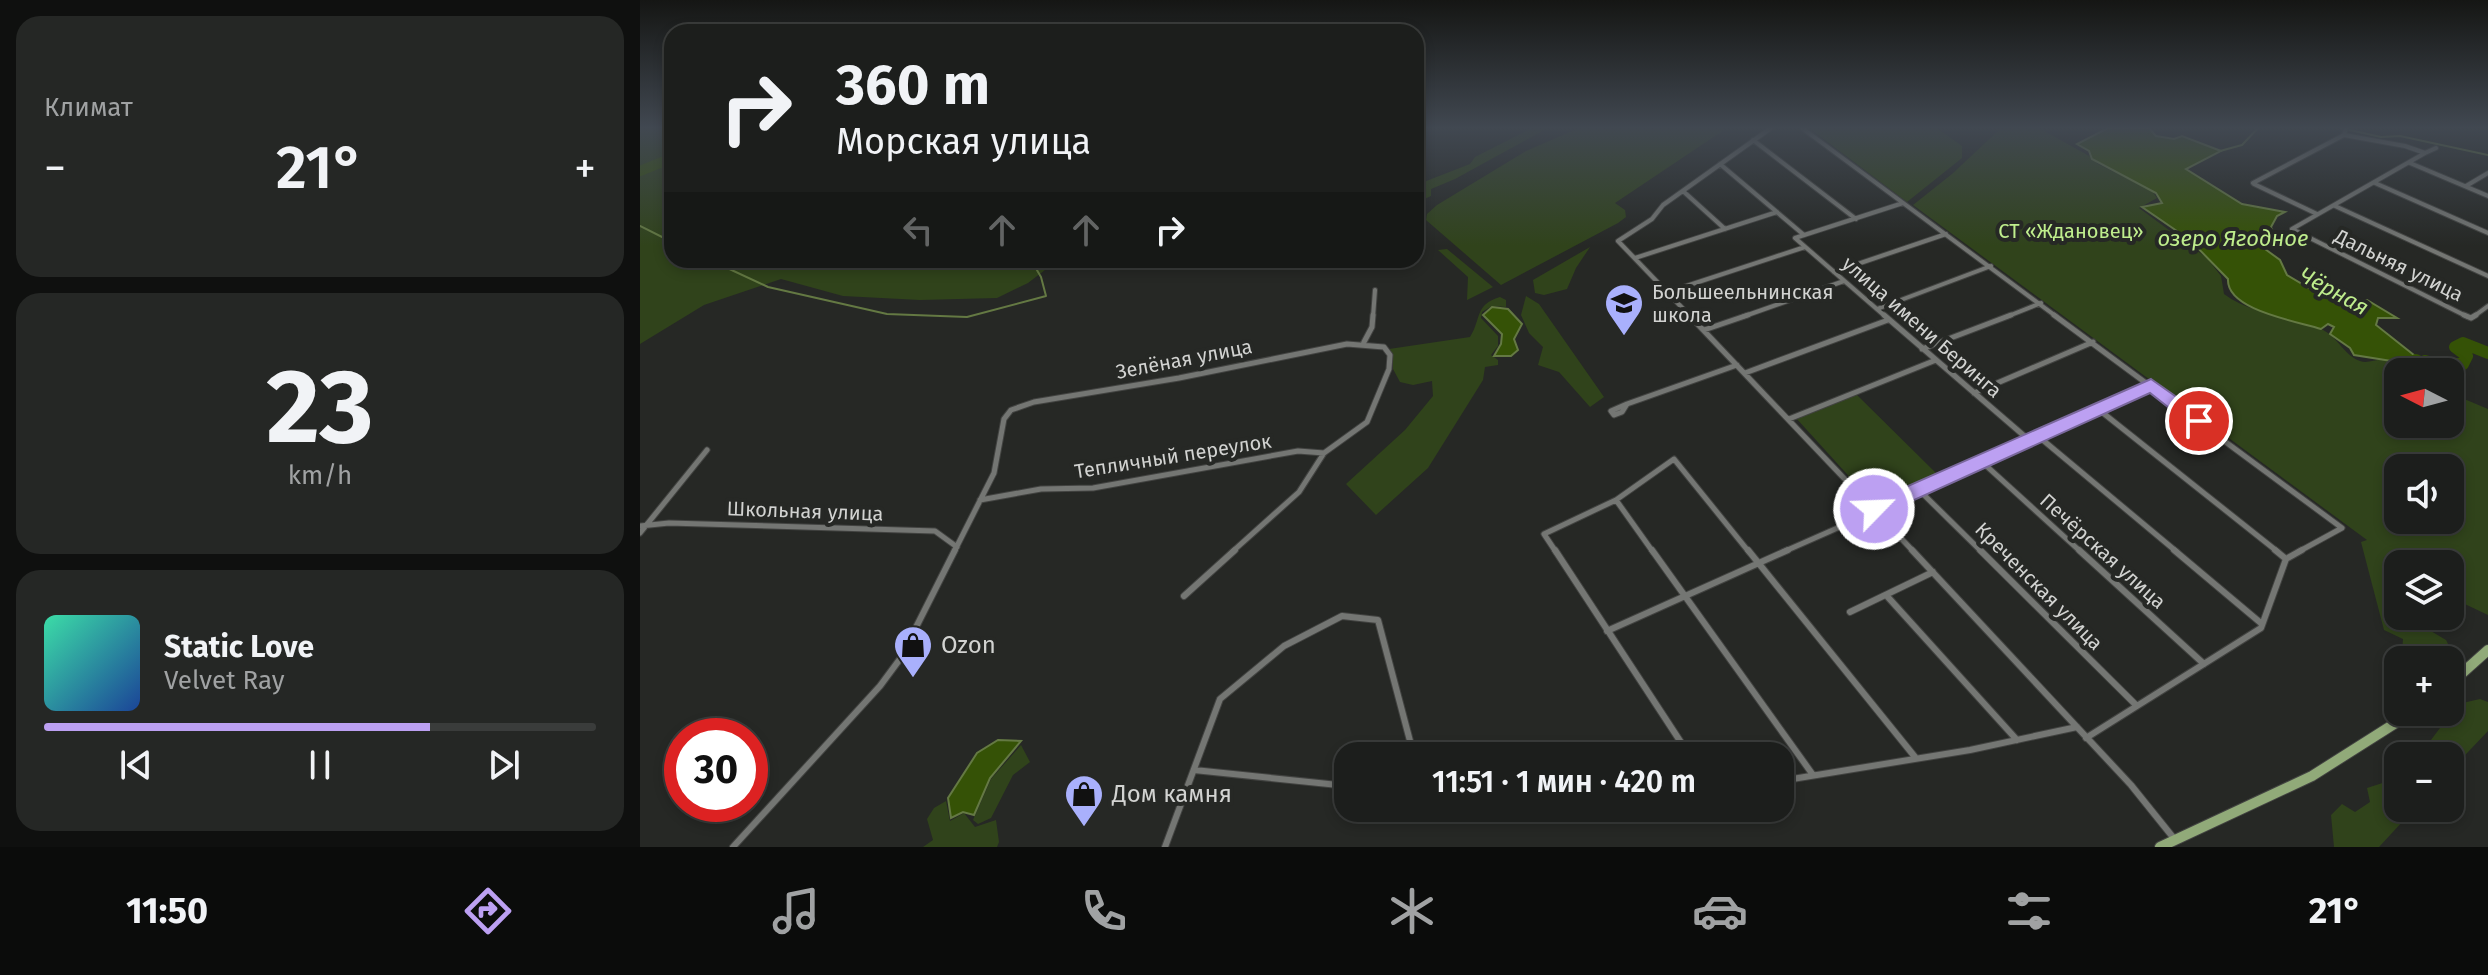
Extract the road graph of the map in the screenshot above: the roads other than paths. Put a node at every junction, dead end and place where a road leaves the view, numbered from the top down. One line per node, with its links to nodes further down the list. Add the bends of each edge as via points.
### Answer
1 (1715, 168): 11 (street)
2 (1724, 168): 15 (street)
3 (1789, 168): 17 (street)
4 (1856, 168): 13 (street)
5 (2280, 168): 16 (street, via 2253,183)
6 (2401, 168): 9 (street, Дальняя улица)
7 (2420, 168): 10 (street)
8 (2488, 173): 10 (street)
9 (2374, 183): 14 (street, Дальняя улица); 19 (street)
10 (2466, 187): 12 (street)
11 (1683, 191): 18 (street); 23 (street, via 1618,241)
12 (2488, 196)
13 (1904, 203): 17 (street); 20 (street)
14 (2334, 206): 16 (street, Дальняя улица); 26 (street)
15 (1777, 212): 18 (street); 21 (street)
16 (2318, 215): 31 (street, Дальняя улица, via 2292,229 2471,318)
17 (1856, 219): 21 (street)
18 (1725, 229): 23 (street)
19 (2488, 233)
20 (1947, 234): 24 (street); 25 (street)
21 (1804, 235): 22 (street, улица имени Беринга, via 1795,238)
22 (1805, 247): 25 (street, улица имени Беринга); 29 (street)
23 (1635, 258): 29 (street)
24 (1991, 266): 30 (street); 32 (street)
25 (1834, 272): 27 (street, улица имени Беринга)
26 (2488, 276)
27 (1844, 281): 32 (street, улица имени Беринга); 34 (street)
28 (1375, 290): 35 (street)
29 (1668, 292): 34 (street)
30 (2041, 302): 36 (street); 37 (street)
31 (2488, 306)
32 (1876, 309): 33 (street, улица имени Беринга)
33 (1888, 320): 37 (street, улица имени Беринга); 40 (street)
34 (1704, 330): 39 (street)
35 (1366, 342): 49 (street, via 1384,347 1390,355 1389,369 1361,428); 52 (street, Зелёная улица, via 1034,402 1007,414 994,473)
36 (2093, 342): 41 (street); 42 (street)
37 (1922, 349): 38 (street, улица имени Беринга)
38 (1936, 360): 42 (street, улица имени Беринга); 45 (street)
39 (1737, 365): 40 (street); 43 (street)
40 (1745, 373): 45 (street)
41 (2151, 385): 44 (street); 58 (street, via 2342,528)
42 (1974, 393): 47 (street, улица имени Беринга)
43 (1627, 404)
44 (2098, 409): 46 (street); 58 (street)
45 (1789, 419): 54 (street)
46 (2038, 436): 47 (street); 65 (street)
47 (2029, 440): 50 (street)
48 (707, 450): 55 (street)
49 (1324, 453): 52 (street, Тепличный переулок, via 1298,451 1093,488 1041,489); 62 (street, via 1299,492)
50 (1981, 461): 51 (street); 68 (street, Печёрская улица)
51 (1918, 489): 54 (street); 70 (street, Креченская улица)
52 (980, 500): 57 (street)
53 (1616, 500): 59 (street, via 1674,459); 63 (street); 66 (street, via 1544,534)
54 (1875, 510): 59 (street); 60 (street)
55 (644, 526): 56 (street); 57 (street, Школьная улица, via 935,531)
56 (640, 533)
57 (957, 547): 83 (street, via 890,675)
58 (2286, 559): 65 (street)
59 (1759, 563): 63 (street); 77 (street)
60 (1933, 572): 61 (street); 72 (street)
61 (1886, 595): 64 (street); 74 (street)
62 (1184, 596)
63 (1685, 597): 66 (street); 79 (street)
64 (1850, 612)
65 (2262, 624): 68 (street)
66 (1607, 631): 76 (street)
67 (2488, 650): 69 (main road)
68 (2204, 664): 70 (street)
69 (2464, 671)
70 (2137, 706): 73 (street)
71 (2391, 726): 82 (main road, via 2312,776)
72 (2077, 727): 73 (street); 74 (street)
73 (2086, 738): 82 (street)
74 (2018, 741): 77 (street)
75 (1410, 742): 78 (street, via 1378,620 1342,616 1284,646 1220,699)
76 (1681, 742)
77 (1915, 757): 79 (street)
78 (1194, 770): 81 (street); 84 (street)
79 (1813, 775): 80 (street)
80 (1794, 778)
81 (1334, 785)
82 (2176, 842): 85 (main road)
83 (733, 847)
84 (1165, 847)
85 (2160, 847)

